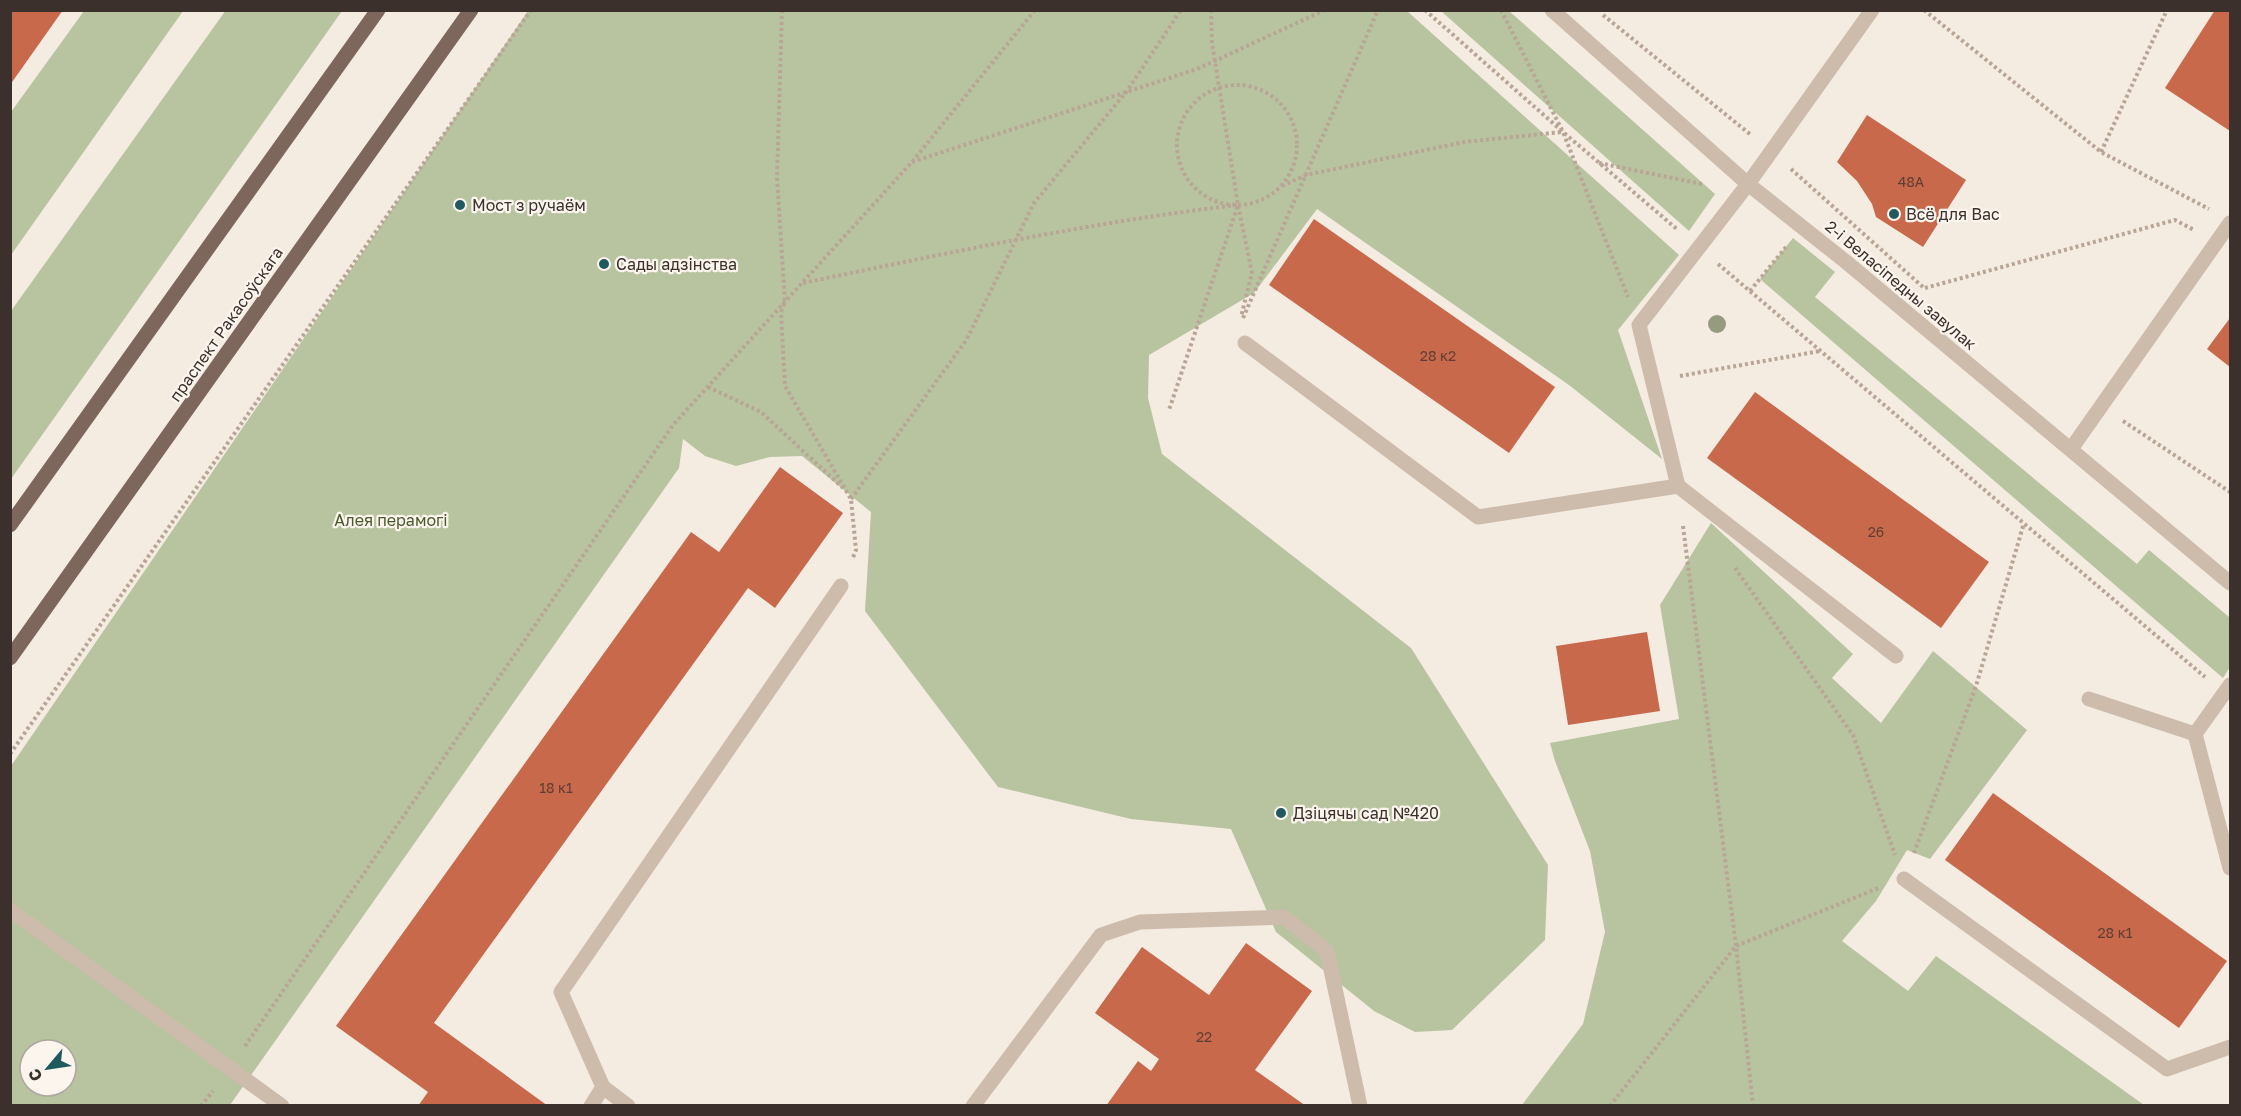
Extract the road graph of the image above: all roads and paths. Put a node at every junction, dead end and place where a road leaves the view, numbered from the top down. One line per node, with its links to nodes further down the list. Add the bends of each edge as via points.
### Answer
1 (378, 10): 49 (main road)
2 (471, 10): 54 (main road, праспект Ракасоўскага)
3 (531, 10): 58 (path)
4 (782, 10): 35 (path, via 777,178)
5 (1035, 10): 21 (path)
6 (1181, 10): 18 (path)
7 (1211, 10): 16 (path)
8 (1325, 10): 16 (path)
9 (1378, 10): 23 (path)
10 (1425, 10): 19 (path)
11 (1501, 10): 19 (path)
12 (1872, 10): 25 (street)
13 (1924, 10): 20 (path)
14 (2167, 10): 20 (path)
15 (1562, 14): 25 (street, 2-і Веласіпедны завулак)
16 (1216, 61): 17 (path); 18 (path)
17 (1220, 87): 26 (path, via 1240,84 1259,89 1276,99 1289,114 1296,132 1297,152); 27 (path); 27 (path, via 1203,95 1189,109 1180,125 1177,144 1188,180 1219,202)
18 (1127, 90): 21 (path); 31 (path, via 1034,203)
19 (1563, 132): 22 (path); 23 (path, via 1464,142); 36 (path)
20 (2101, 152): 28 (path)
21 (912, 162): 33 (path)
22 (1599, 162): 24 (path); 32 (path)
23 (1306, 175): 26 (path); 27 (path, via 1239,327 1252,273)
24 (1702, 184)
25 (1748, 184): 32 (street); 43 (street, 2-і Веласіпедны завулак)
26 (1280, 187): 27 (path, via 1260,200)
27 (1238, 205): 31 (path, via 1159,214); 42 (path)
28 (2211, 210)
29 (2230, 224): 41 (street)
30 (2197, 232): 34 (path, via 2175,220)
31 (1016, 239): 33 (path); 47 (path, via 967,339)
32 (1699, 248): 36 (street); 38 (path)
33 (802, 283): 35 (path)
34 (1925, 288)
35 (784, 302): 40 (path); 45 (path, via 785,386)
36 (1639, 325): 39 (street)
37 (1245, 343): 44 (street, via 1478,517)
38 (1821, 351): 39 (path); 48 (path)
39 (1653, 381): 44 (street)
40 (708, 387): 45 (path, via 761,412); 65 (path, via 673,425)
41 (2100, 406): 43 (street); 46 (path)
42 (1169, 410)
43 (2071, 449): 51 (street, 2-і Веласіпедны завулак)
44 (1678, 486): 53 (street); 63 (path)
45 (847, 492): 47 (path)
46 (2230, 492)
47 (851, 499): 52 (path, via 856,550)
48 (2024, 524): 55 (path); 60 (path, via 1976,686)
49 (10, 525)
50 (1731, 563): 60 (path, via 1853,735)
51 (2230, 583)
52 (841, 586): 66 (street, via 561,992)
53 (1896, 656)
54 (10, 658)
55 (2227, 689): 57 (street)
56 (2089, 699): 57 (street)
57 (2195, 734): 59 (street)
58 (10, 754)
59 (2230, 867)
60 (1904, 879): 64 (street, via 2167,1069)
61 (1861, 894): 63 (path)
62 (10, 910): 65 (street)
63 (1736, 946): 73 (path); 74 (path)
64 (2230, 1047)
65 (230, 1068): 67 (path); 68 (street)
66 (603, 1087): 69 (street); 70 (street)
67 (201, 1106)
68 (282, 1106)
69 (591, 1106)
70 (628, 1106)
71 (973, 1106): 72 (street, via 1101,935 1140,922 1284,917 1327,951)
72 (1360, 1106)
73 (1610, 1106)
74 (1754, 1106)

